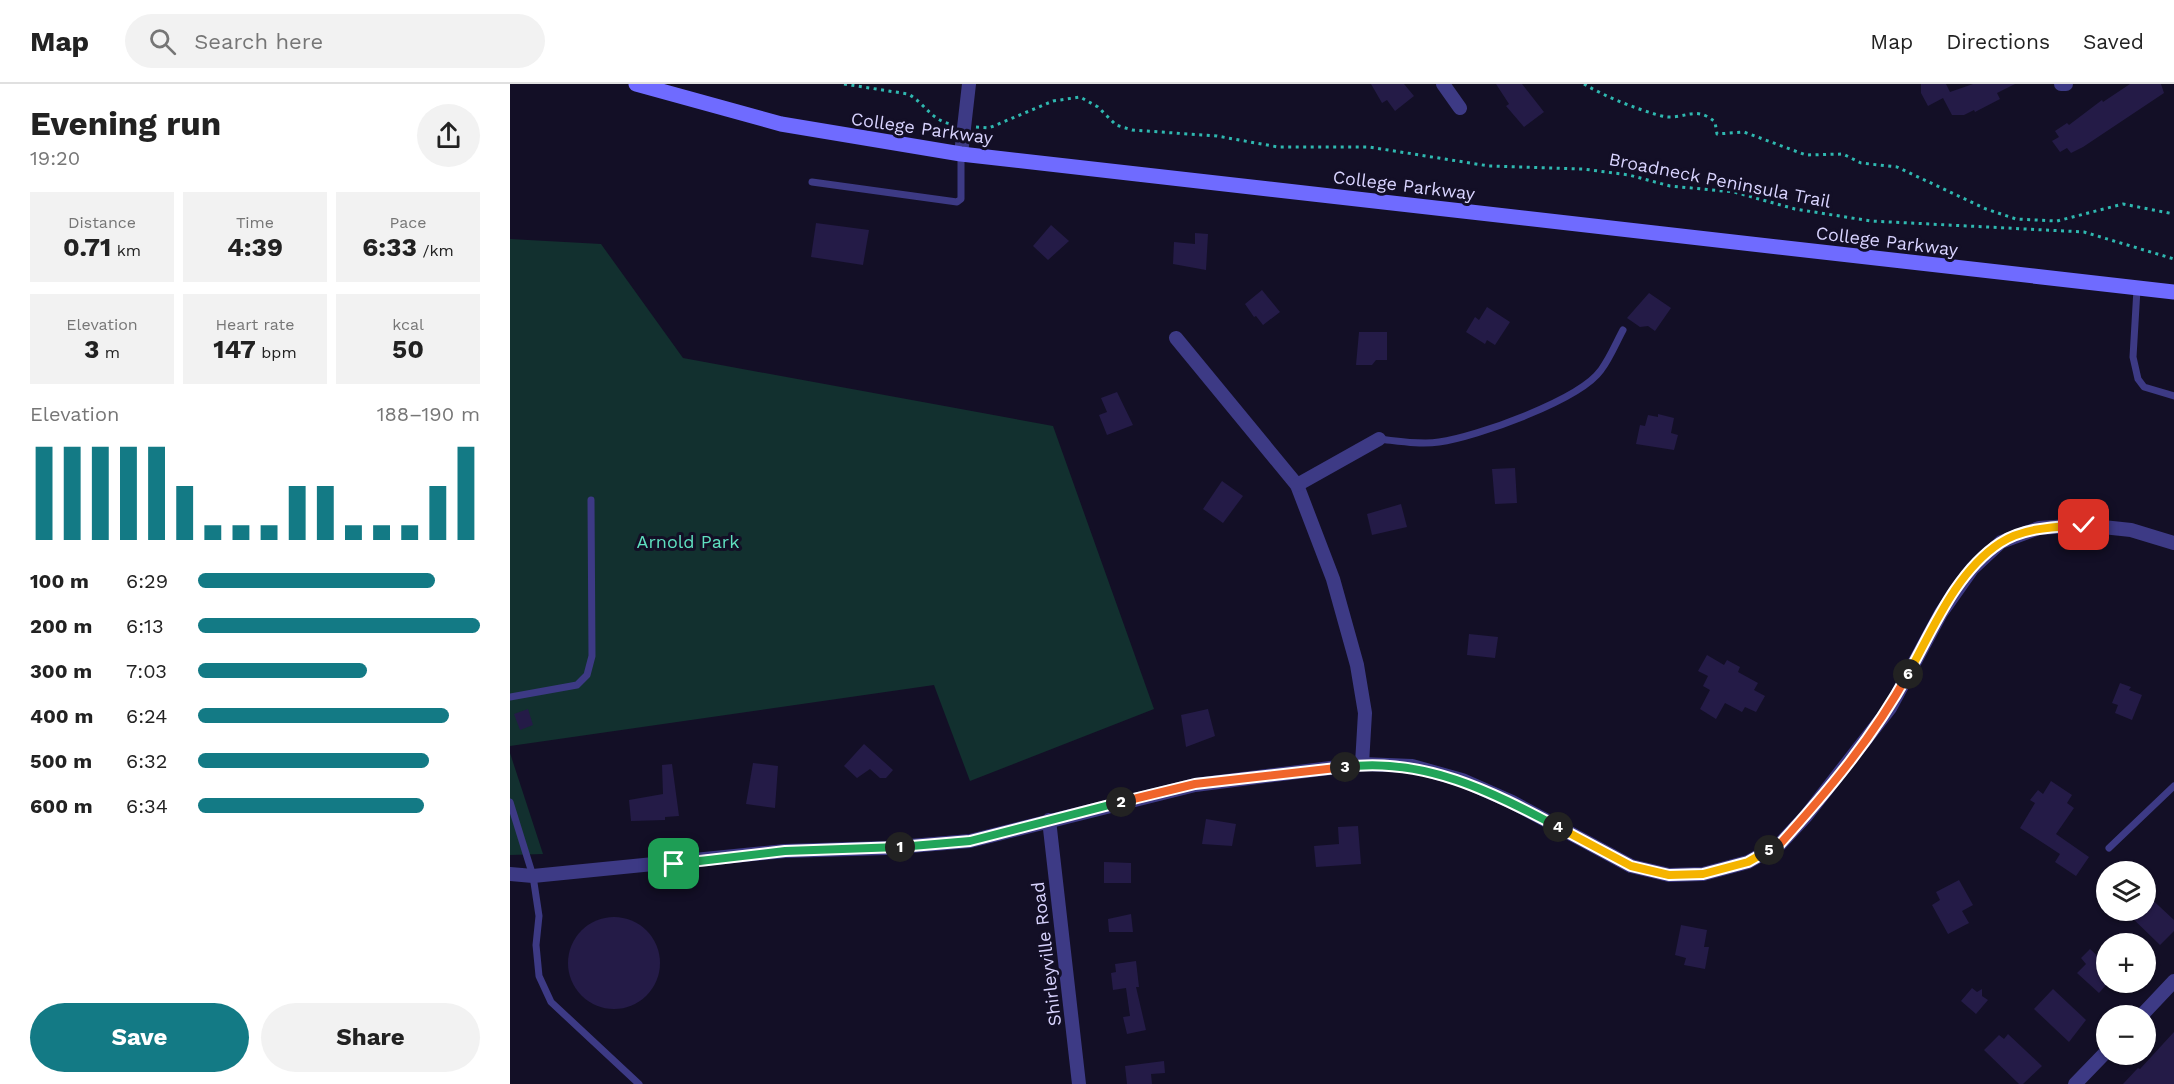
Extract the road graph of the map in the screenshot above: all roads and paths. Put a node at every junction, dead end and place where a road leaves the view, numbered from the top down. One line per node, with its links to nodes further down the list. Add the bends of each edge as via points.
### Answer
1 (636, 84): 9 (main road, College Parkway, via 781,124)
2 (844, 84): 7 (path, via 908,94)
3 (969, 84): 9 (street)
4 (1443, 84): 6 (street)
5 (1584, 84): 11 (path, via 1659,116 1677,118 1696,111 1706,114 1715,122 1717,134 1744,132 1806,155 1843,154 1861,162 1897,166 2016,219 2057,221 2123,204)
6 (1460, 108)
7 (944, 123)
8 (989, 128): 12 (path, Broadneck Peninsula Trail, via 1020,113 1072,97 1087,99 1122,128 1216,136 1278,147 1369,147 1489,166 1583,169 1670,186 1734,192 1795,209 1871,221 2084,232)
9 (961, 154): 10 (lane, via 961,199 957,202); 13 (main road, College Parkway)
10 (812, 182)
11 (2174, 214)
12 (2174, 259)
13 (2137, 289): 14 (main road, College Parkway); 17 (lane, via 2134,369 2144,387)
14 (2174, 292)
15 (1623, 330): 18 (lane, via 1601,371 1562,399 1474,436 1436,443)
16 (1176, 338): 19 (street)
17 (2174, 396)
18 (1379, 440): 19 (street)
19 (1297, 485): 23 (street, via 1333,579 1357,665 1365,713)
20 (591, 500): 22 (lane, via 592,656 587,675 577,685)
21 (2174, 543): 23 (street, via 2131,530 2084,525 2039,528 2001,542 1972,569 1941,613 1890,708 1806,816 1780,844 1748,862 1703,874 1669,875 1631,866 1512,802 1462,780 1412,766)
22 (510, 697)
23 (1362, 764): 26 (street, via 1195,784)
24 (2174, 786): 27 (lane)
25 (510, 802): 29 (lane)
26 (1049, 820): 29 (street, via 970,841 785,851); 34 (street, Shirleyville Road)
27 (2109, 848)
28 (510, 874): 29 (street)
29 (533, 876): 33 (lane, via 539,916 538,976 551,1002)
30 (2174, 981): 31 (street)
31 (2151, 1005)
32 (2096, 1062): 35 (street)
33 (639, 1084)
34 (1080, 1084)
35 (2075, 1084)

